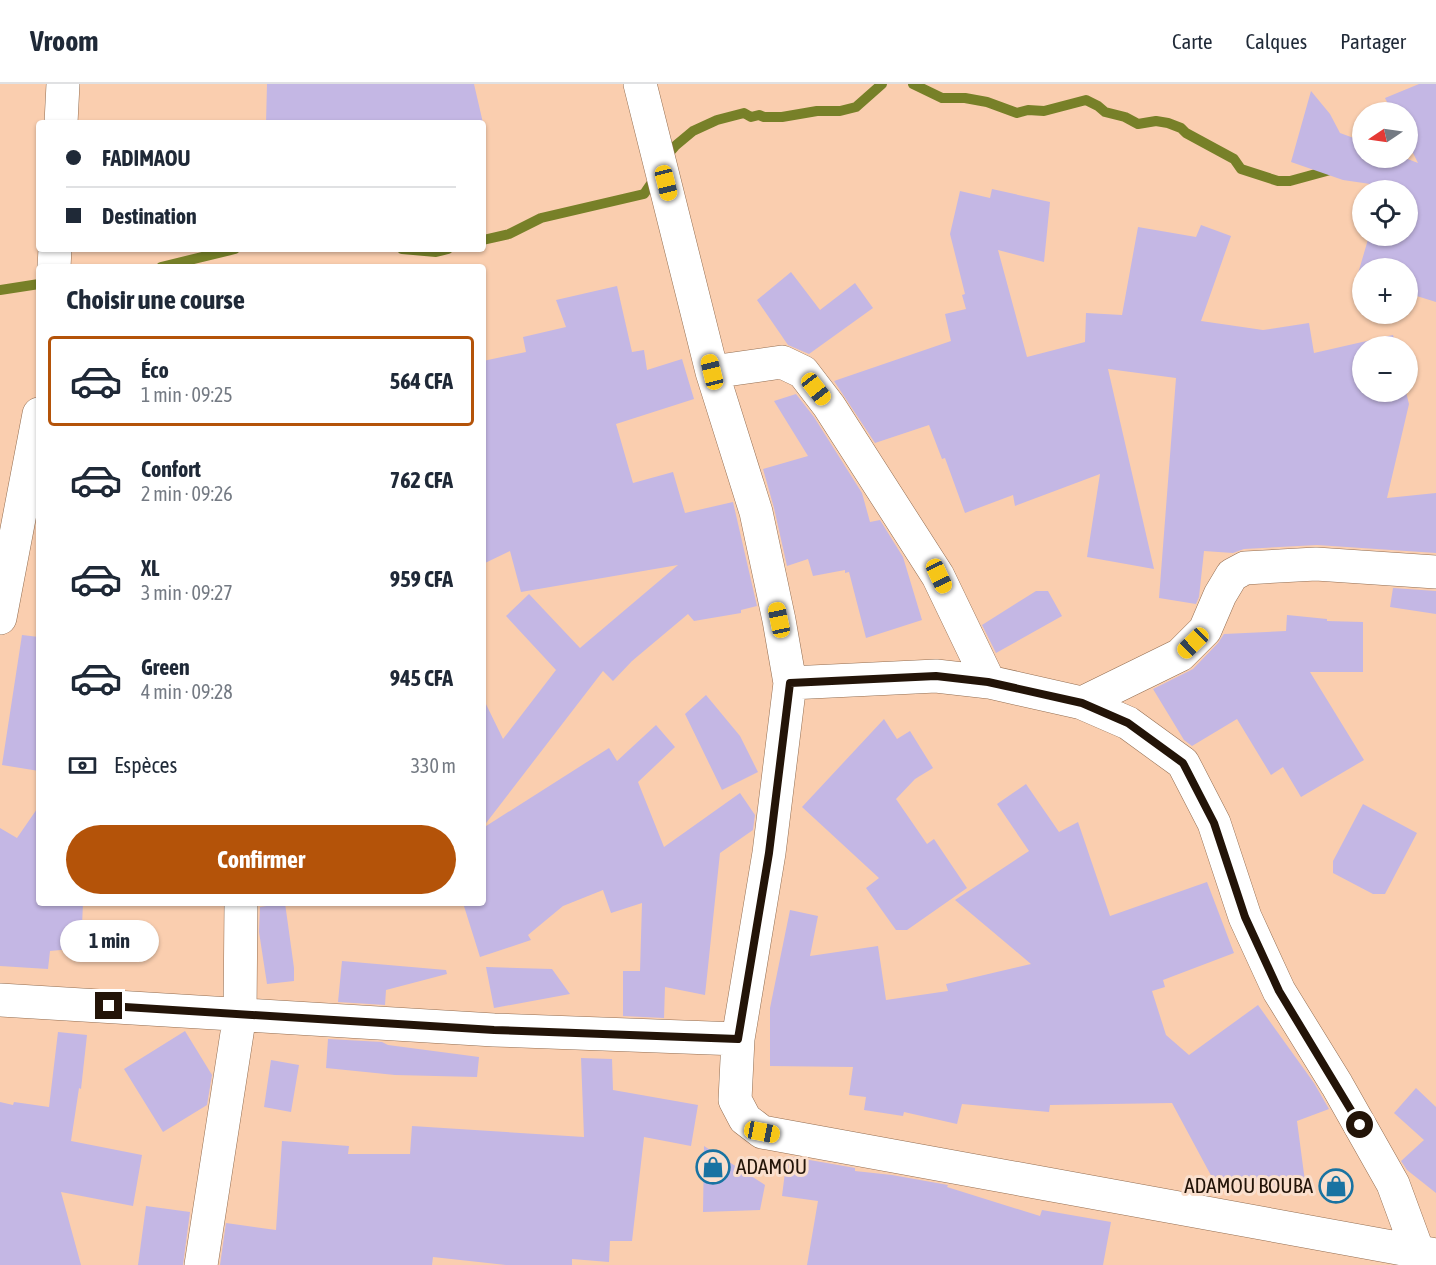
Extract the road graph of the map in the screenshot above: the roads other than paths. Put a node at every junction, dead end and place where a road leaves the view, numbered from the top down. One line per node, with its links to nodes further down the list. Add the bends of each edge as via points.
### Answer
1 (63, 84): 3 (street)
2 (640, 84): 4 (street)
3 (61, 120)
4 (712, 372): 8 (street, via 782,362 803,372 939,576); 9 (street, via 756,512)
5 (36, 430): 7 (street)
6 (1436, 572): 10 (street, via 1316,564 1245,568 1232,575 1206,630 1180,655)
7 (0, 618)
8 (988, 682): 9 (street, via 936,676); 10 (street)
9 (790, 683): 14 (street, via 769,853)
10 (1082, 703): 15 (street, via 1128,723 1183,763 1214,823 1245,917 1279,991 1393,1184)
11 (242, 906): 13 (street)
12 (0, 1000): 13 (street)
13 (240, 1014): 14 (street, via 494,1030); 16 (street)
14 (738, 1039): 15 (street, via 735,1100 745,1119 762,1132)
15 (1427, 1254)
16 (201, 1265)

